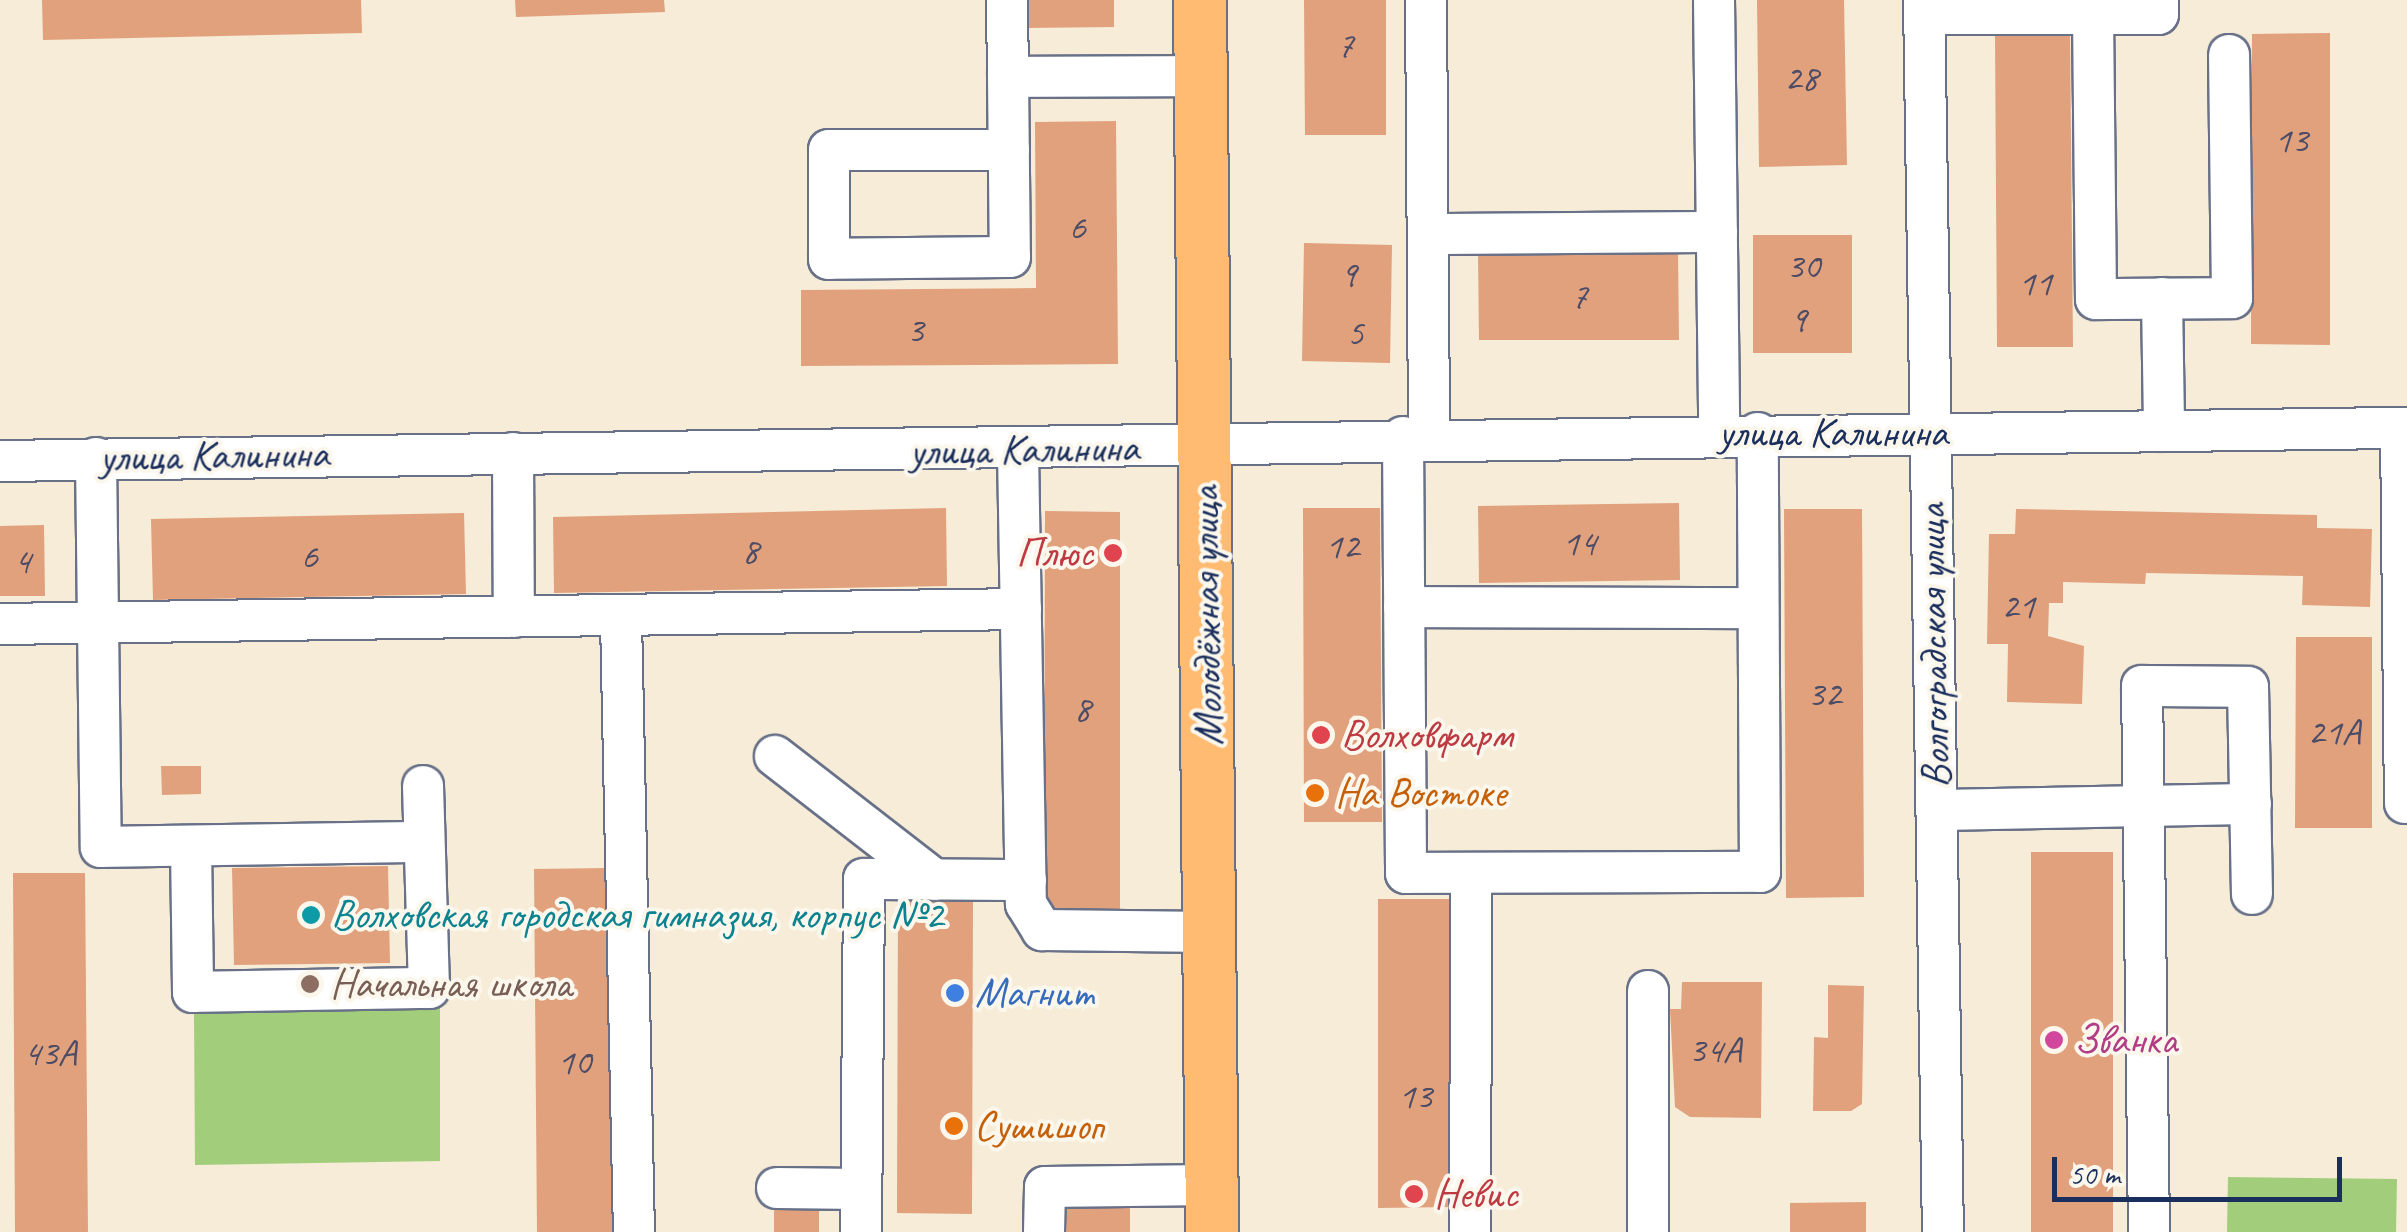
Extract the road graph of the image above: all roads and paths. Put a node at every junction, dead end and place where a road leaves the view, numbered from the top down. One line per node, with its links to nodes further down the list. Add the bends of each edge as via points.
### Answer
1 (1007, 0): 10 (street)
2 (1200, 0): 9 (main road, Молодёжная улица)
3 (1426, 0): 13 (street)
4 (1714, 0): 12 (street)
5 (2158, 0): 7 (street, via 2158,14)
6 (1924, 7): 7 (street); 18 (street, Волгоградская улица)
7 (2093, 14): 14 (street, via 2096,299)
8 (2230, 55): 14 (street, via 2232,298)
9 (1201, 76): 10 (street); 20 (main road, Молодёжная улица)
10 (1008, 78): 11 (street)
11 (1009, 150): 11 (street, via 1010,257 829,259 829,150)
12 (1717, 232): 13 (street); 17 (street)
13 (1430, 234): 19 (street)
14 (2162, 298): 16 (street)
15 (2404, 428): 16 (street, улица Калинина); 34 (street)
16 (2164, 431): 18 (street, улица Калинина)
17 (1738, 433): 18 (street, улица Калинина); 19 (street, улица Калинина); 26 (street)
18 (1931, 434): 37 (street, Волгоградская улица)
19 (1416, 437): 20 (street, улица Калинина); 25 (street)
20 (1206, 448): 22 (street, улица Калинина); 44 (main road, Молодёжная улица)
21 (513, 452): 22 (street, улица Калинина); 23 (street, улица Калинина); 28 (street)
22 (1018, 452): 27 (street)
23 (96, 458): 24 (street, улица Калинина); 30 (street)
24 (0, 461)
25 (1404, 607): 26 (street); 40 (street, via 1406,874)
26 (1758, 608): 40 (street, via 1760,872)
27 (1021, 609): 29 (street); 42 (street)
28 (514, 617): 29 (street); 30 (street)
29 (621, 619): 49 (street)
30 (94, 623): 31 (street); 39 (street, via 102,847)
31 (0, 624)
32 (774, 756): 41 (street)
33 (424, 786): 38 (street)
34 (2405, 802)
35 (2142, 803): 36 (street); 36 (street, via 2142,686 2213,686 2248,687); 37 (street); 55 (street)
36 (2251, 804): 43 (street)
37 (1937, 810): 54 (street, Волгоградская улица)
38 (424, 842): 39 (street); 39 (street, via 429,988 270,991 193,992)
39 (191, 846)
40 (1471, 873): 52 (street)
41 (935, 880): 42 (street); 47 (street, via 864,879)
42 (1026, 880): 44 (street, via 1026,904 1042,930)
43 (2252, 894)
44 (1210, 932): 48 (main road, Молодёжная улица)
45 (1648, 991): 53 (street)
46 (777, 1188): 47 (street)
47 (862, 1189): 50 (street)
48 (1212, 1208): 51 (street, via 1044,1187)
49 (634, 1232)
50 (861, 1232)
51 (1044, 1232)
52 (1470, 1232)
53 (1648, 1232)
54 (1943, 1232)
55 (2149, 1232)

